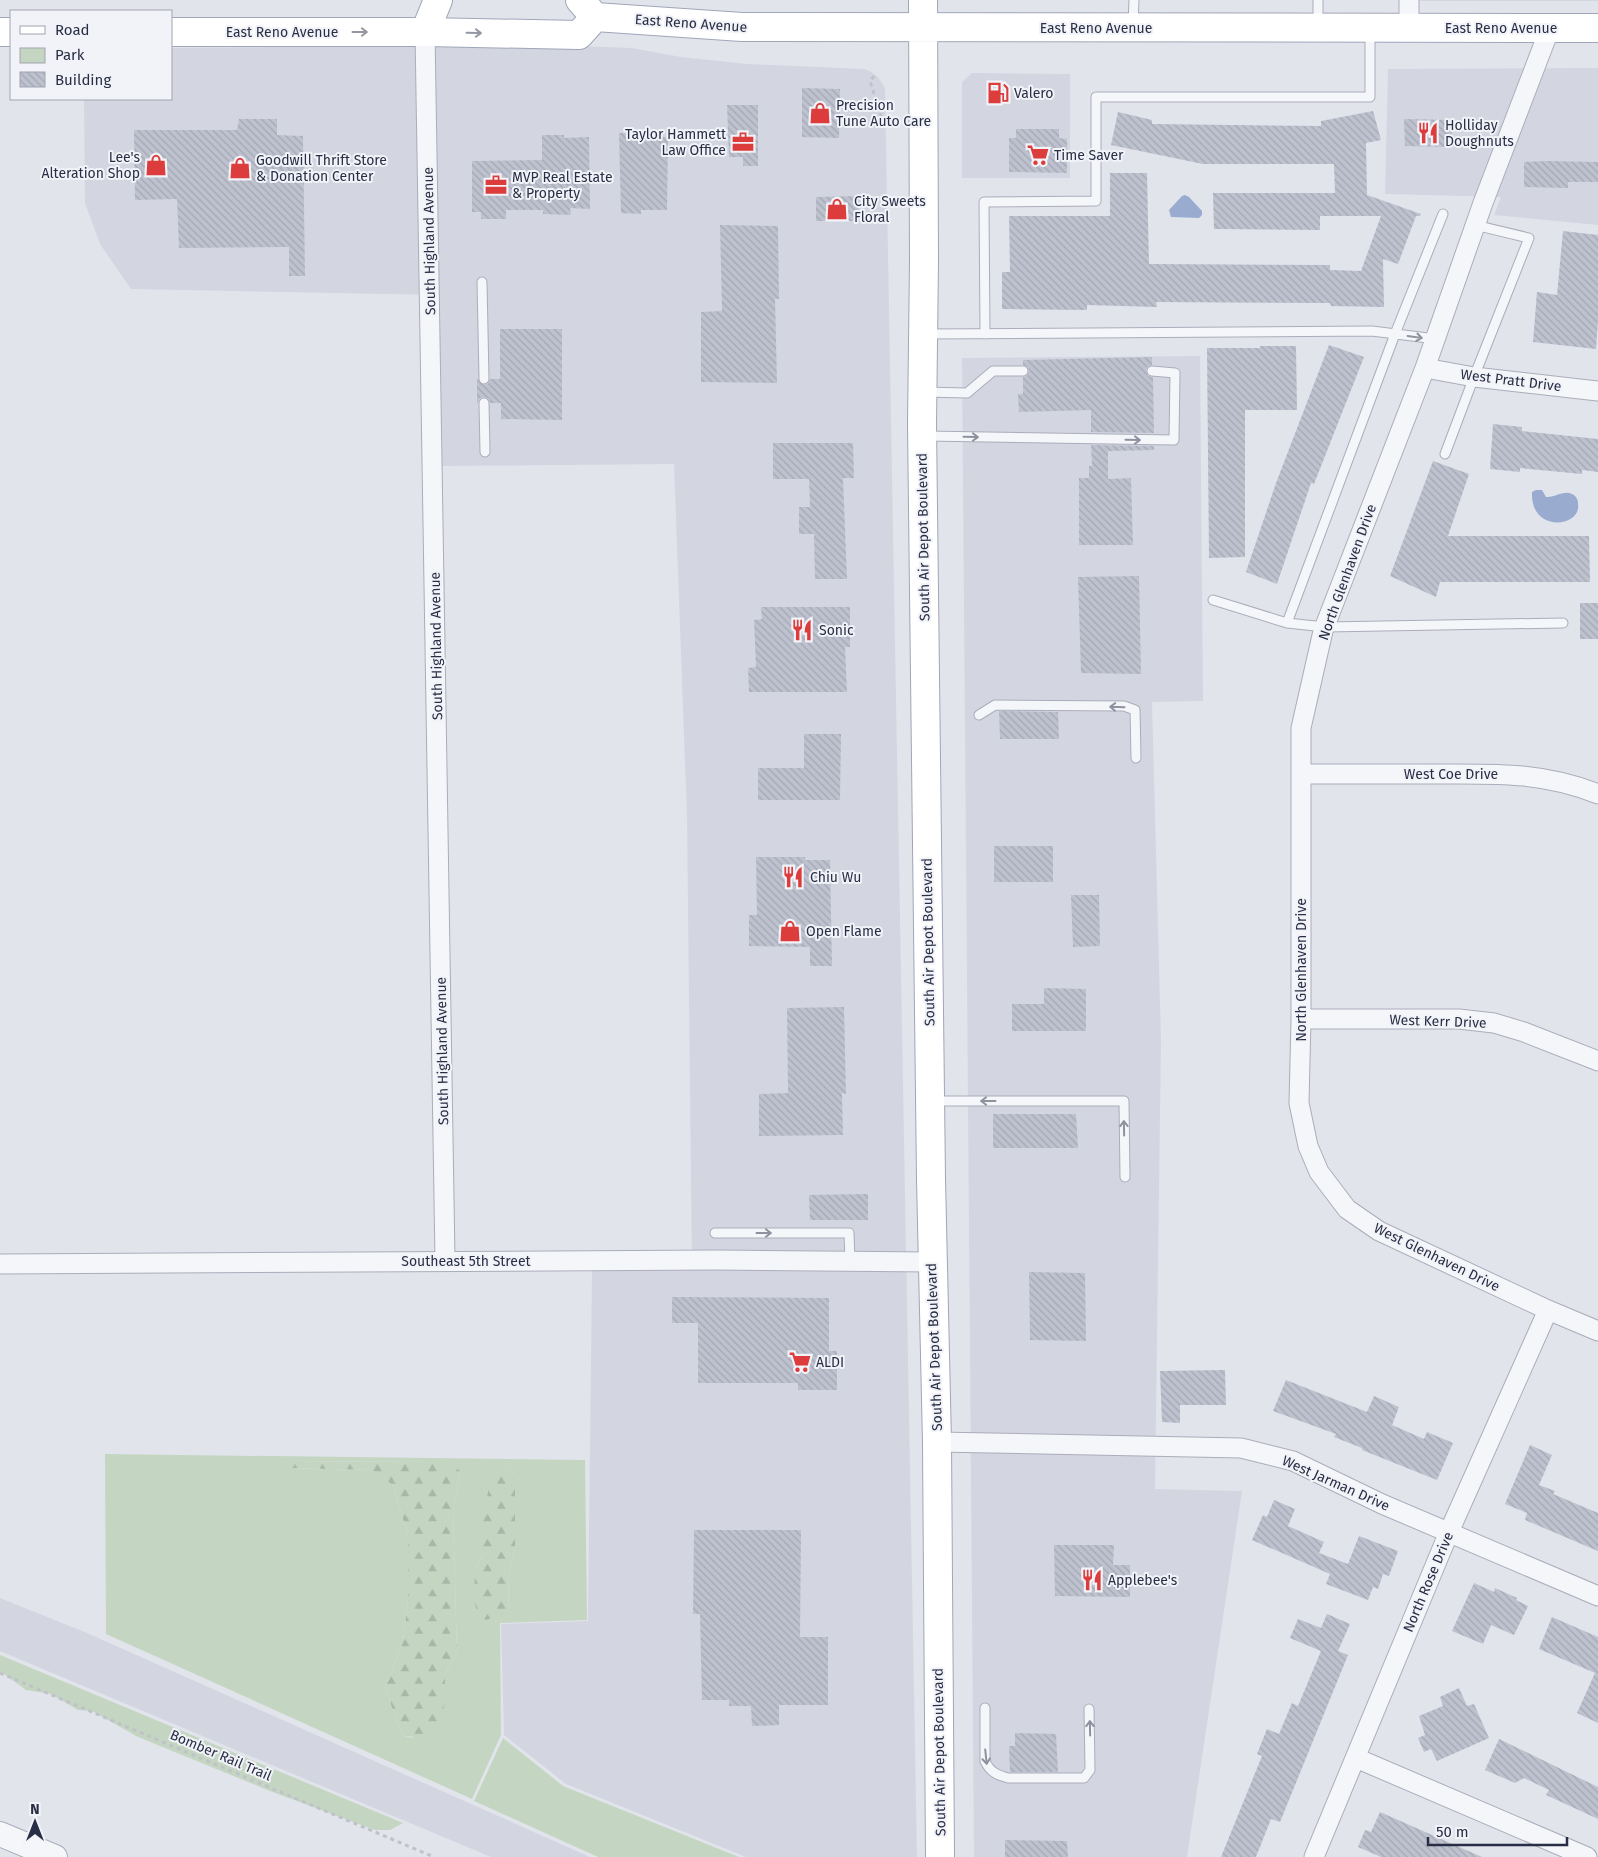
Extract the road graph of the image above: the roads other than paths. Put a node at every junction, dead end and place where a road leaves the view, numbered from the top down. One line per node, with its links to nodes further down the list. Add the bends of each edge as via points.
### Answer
1 (420, 0): 16 (main road)
2 (438, 0): 16 (main road)
3 (923, 0): 8 (main road, South Air Depot Boulevard)
4 (1134, 0): 9 (lane)
5 (1318, 0): 10 (lane)
6 (1409, 0): 12 (street)
7 (587, 8): 8 (main road, East Reno Avenue, via 742,27); 16 (main road, East Reno Avenue, one-way to 7, via 578,35)
8 (923, 28): 9 (main road, East Reno Avenue); 20 (main road, South Air Depot Boulevard)
9 (1134, 28): 10 (main road, East Reno Avenue)
10 (1318, 28): 11 (main road, East Reno Avenue)
11 (1370, 28): 12 (main road, East Reno Avenue); 21 (lane, via 1370,96 1096,97 1096,201 984,202)
12 (1409, 28): 13 (main road, East Reno Avenue)
13 (1550, 28): 14 (main road, East Reno Avenue); 18 (street, North Glenhaven Drive)
14 (1598, 28)
15 (172, 32): 16 (main road, East Reno Avenue, one-way to 16)
16 (425, 32): 49 (street, South Highland Avenue)
17 (1443, 214): 22 (lane)
18 (1475, 225): 23 (street, North Glenhaven Drive); 27 (lane, via 1529,238)
19 (482, 282): 28 (lane)
20 (923, 334): 21 (lane); 30 (main road, South Air Depot Boulevard)
21 (986, 334): 22 (lane, via 1372,331)
22 (1395, 334): 23 (lane, one-way to 23); 37 (lane)
23 (1436, 339): 24 (street, North Glenhaven Drive)
24 (1425, 368): 27 (street, West Pratt Drive); 38 (street, North Glenhaven Drive)
25 (1023, 371): 30 (lane, via 992,371 967,393)
26 (1152, 371): 32 (lane, one-way to 26, via 1174,440 1175,373)
27 (1474, 377): 29 (street, West Pratt Drive); 34 (lane)
28 (484, 379)
29 (1598, 390)
30 (922, 392): 32 (main road, South Air Depot Boulevard)
31 (484, 402): 33 (lane)
32 (922, 436): 45 (main road, South Air Depot Boulevard)
33 (484, 452)
34 (1445, 454)
35 (1213, 600): 37 (lane)
36 (1563, 622): 38 (lane)
37 (1286, 624): 38 (lane)
38 (1325, 627): 41 (street, North Glenhaven Drive, via 1301,728)
39 (979, 715): 40 (lane, one-way to 39, via 1135,710 1124,706 995,705)
40 (1136, 758)
41 (1301, 774): 42 (street, West Coe Drive, via 1528,775 1574,784); 43 (street, North Glenhaven Drive)
42 (1598, 794)
43 (1301, 1019): 44 (street, West Kerr Drive, via 1460,1019 1494,1023); 46 (street, North Glenhaven Drive, via 1299,1103)
44 (1598, 1061)
45 (930, 1100): 47 (lane, one-way to 45, via 1124,1101); 51 (main road, South Air Depot Boulevard)
46 (1308, 1146): 53 (street, West Glenhaven Drive, via 1319,1172 1347,1209 1379,1231)
47 (1125, 1177)
48 (716, 1233): 50 (lane, one-way to 50, via 849,1233)
49 (445, 1260): 50 (street, Southeast 5th Street); 52 (street, Southeast 5th Street)
50 (850, 1262): 51 (street, Southeast 5th Street)
51 (932, 1262): 55 (main road, South Air Depot Boulevard)
52 (0, 1264)
53 (1548, 1310): 54 (street, West Glenhaven Drive); 56 (street, North Rose Drive)
54 (1598, 1331)
55 (937, 1442): 56 (street, West Jarman Drive, via 1241,1448 1293,1461); 63 (main road, South Air Depot Boulevard)
56 (1449, 1532): 57 (street, West Jarman Drive); 60 (street, North Rose Drive)
57 (1598, 1596)
58 (986, 1708): 59 (lane, one-way to 59, via 986,1761 989,1769 998,1776 1008,1778 1084,1778 1090,1770)
59 (1089, 1709)
60 (1356, 1758): 64 (street, North Rose Drive); 65 (street)
61 (0, 1834): 62 (street)
62 (55, 1857)
63 (940, 1857)
64 (1314, 1857)
65 (1587, 1857)

